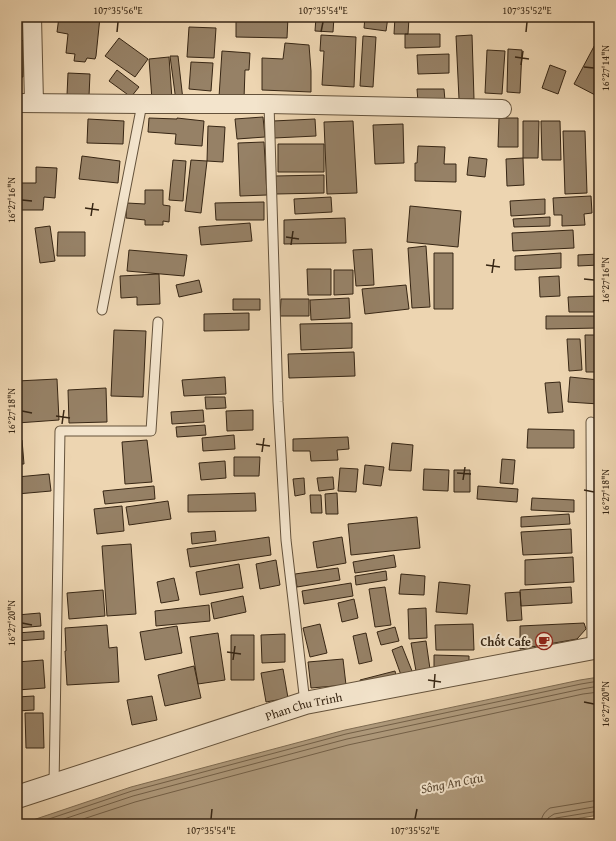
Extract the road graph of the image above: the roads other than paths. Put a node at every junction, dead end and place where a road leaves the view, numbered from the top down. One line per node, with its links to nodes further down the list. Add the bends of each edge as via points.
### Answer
1 (32, 17): 2 (street)
2 (25, 103): 3 (street)
3 (142, 104): 4 (street); 6 (lane)
4 (269, 104): 5 (street); 10 (lane, via 278,410 286,540)
5 (502, 109)
6 (102, 310)
7 (158, 322): 11 (lane, via 151,431 60,431)
8 (591, 422): 9 (lane)
9 (596, 648): 10 (street, Phan Chu Trinh)
10 (305, 703): 11 (street, Phan Chu Trinh)
11 (54, 785): 12 (street, Phan Chu Trinh)
12 (17, 797)

